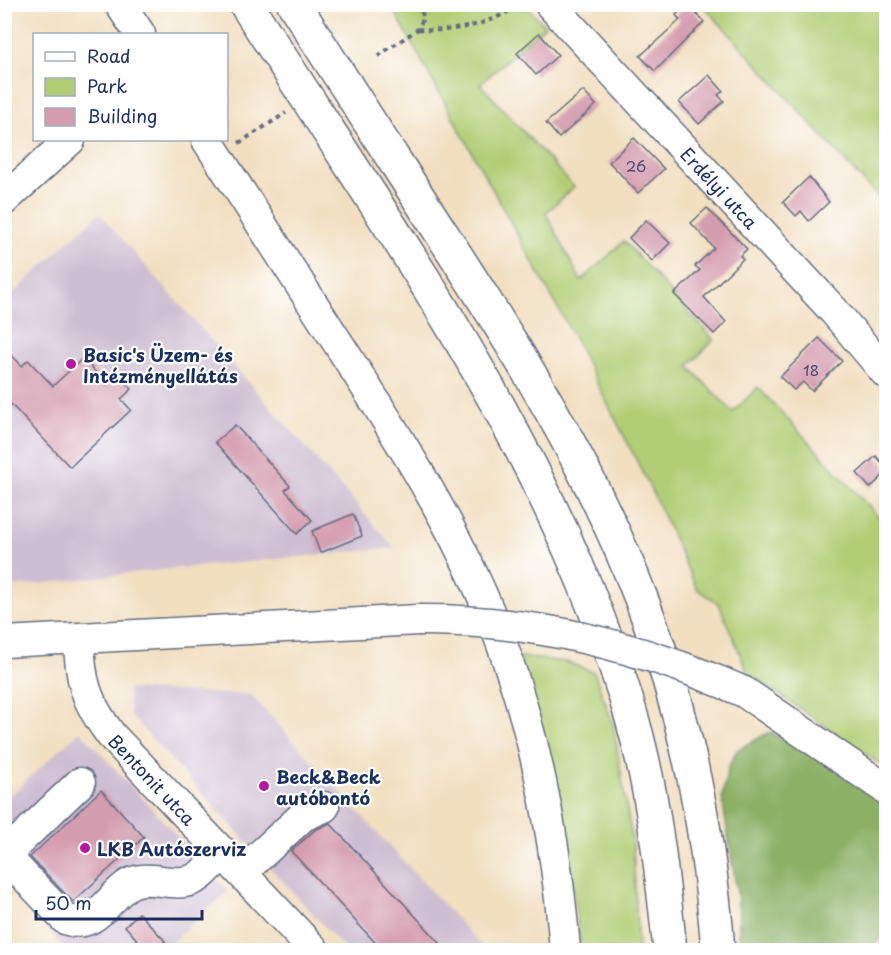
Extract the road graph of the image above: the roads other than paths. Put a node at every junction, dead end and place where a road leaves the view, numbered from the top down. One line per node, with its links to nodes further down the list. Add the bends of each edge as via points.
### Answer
1 (120, 4): 5 (street)
2 (246, 4): 18 (highway, via 464,344 516,434 558,519 587,586 633,723 655,822)
3 (294, 4): 19 (highway, via 502,325 555,416 620,548 643,601 680,717 709,865)
4 (550, 4): 9 (street, Erdélyi utca, via 834,311)
5 (139, 33)
6 (69, 141): 8 (street)
7 (218, 144): 17 (street, via 432,495 505,652 540,775 560,886)
8 (4, 200)
9 (886, 373)
10 (79, 639): 11 (street); 13 (street, bridge, via 418,620 471,620 569,633 674,662 744,692); 15 (street, Bentonit utca, via 83,687 96,715)
11 (4, 642)
12 (80, 783): 15 (street, via 13,847 10,856 12,863 65,919 74,922 94,918 131,883 184,883)
13 (886, 789)
14 (324, 807): 15 (street, via 303,816)
15 (233, 862): 16 (street, Bentonit utca)
16 (314, 951)
17 (565, 951)
18 (670, 951)
19 (718, 951)

